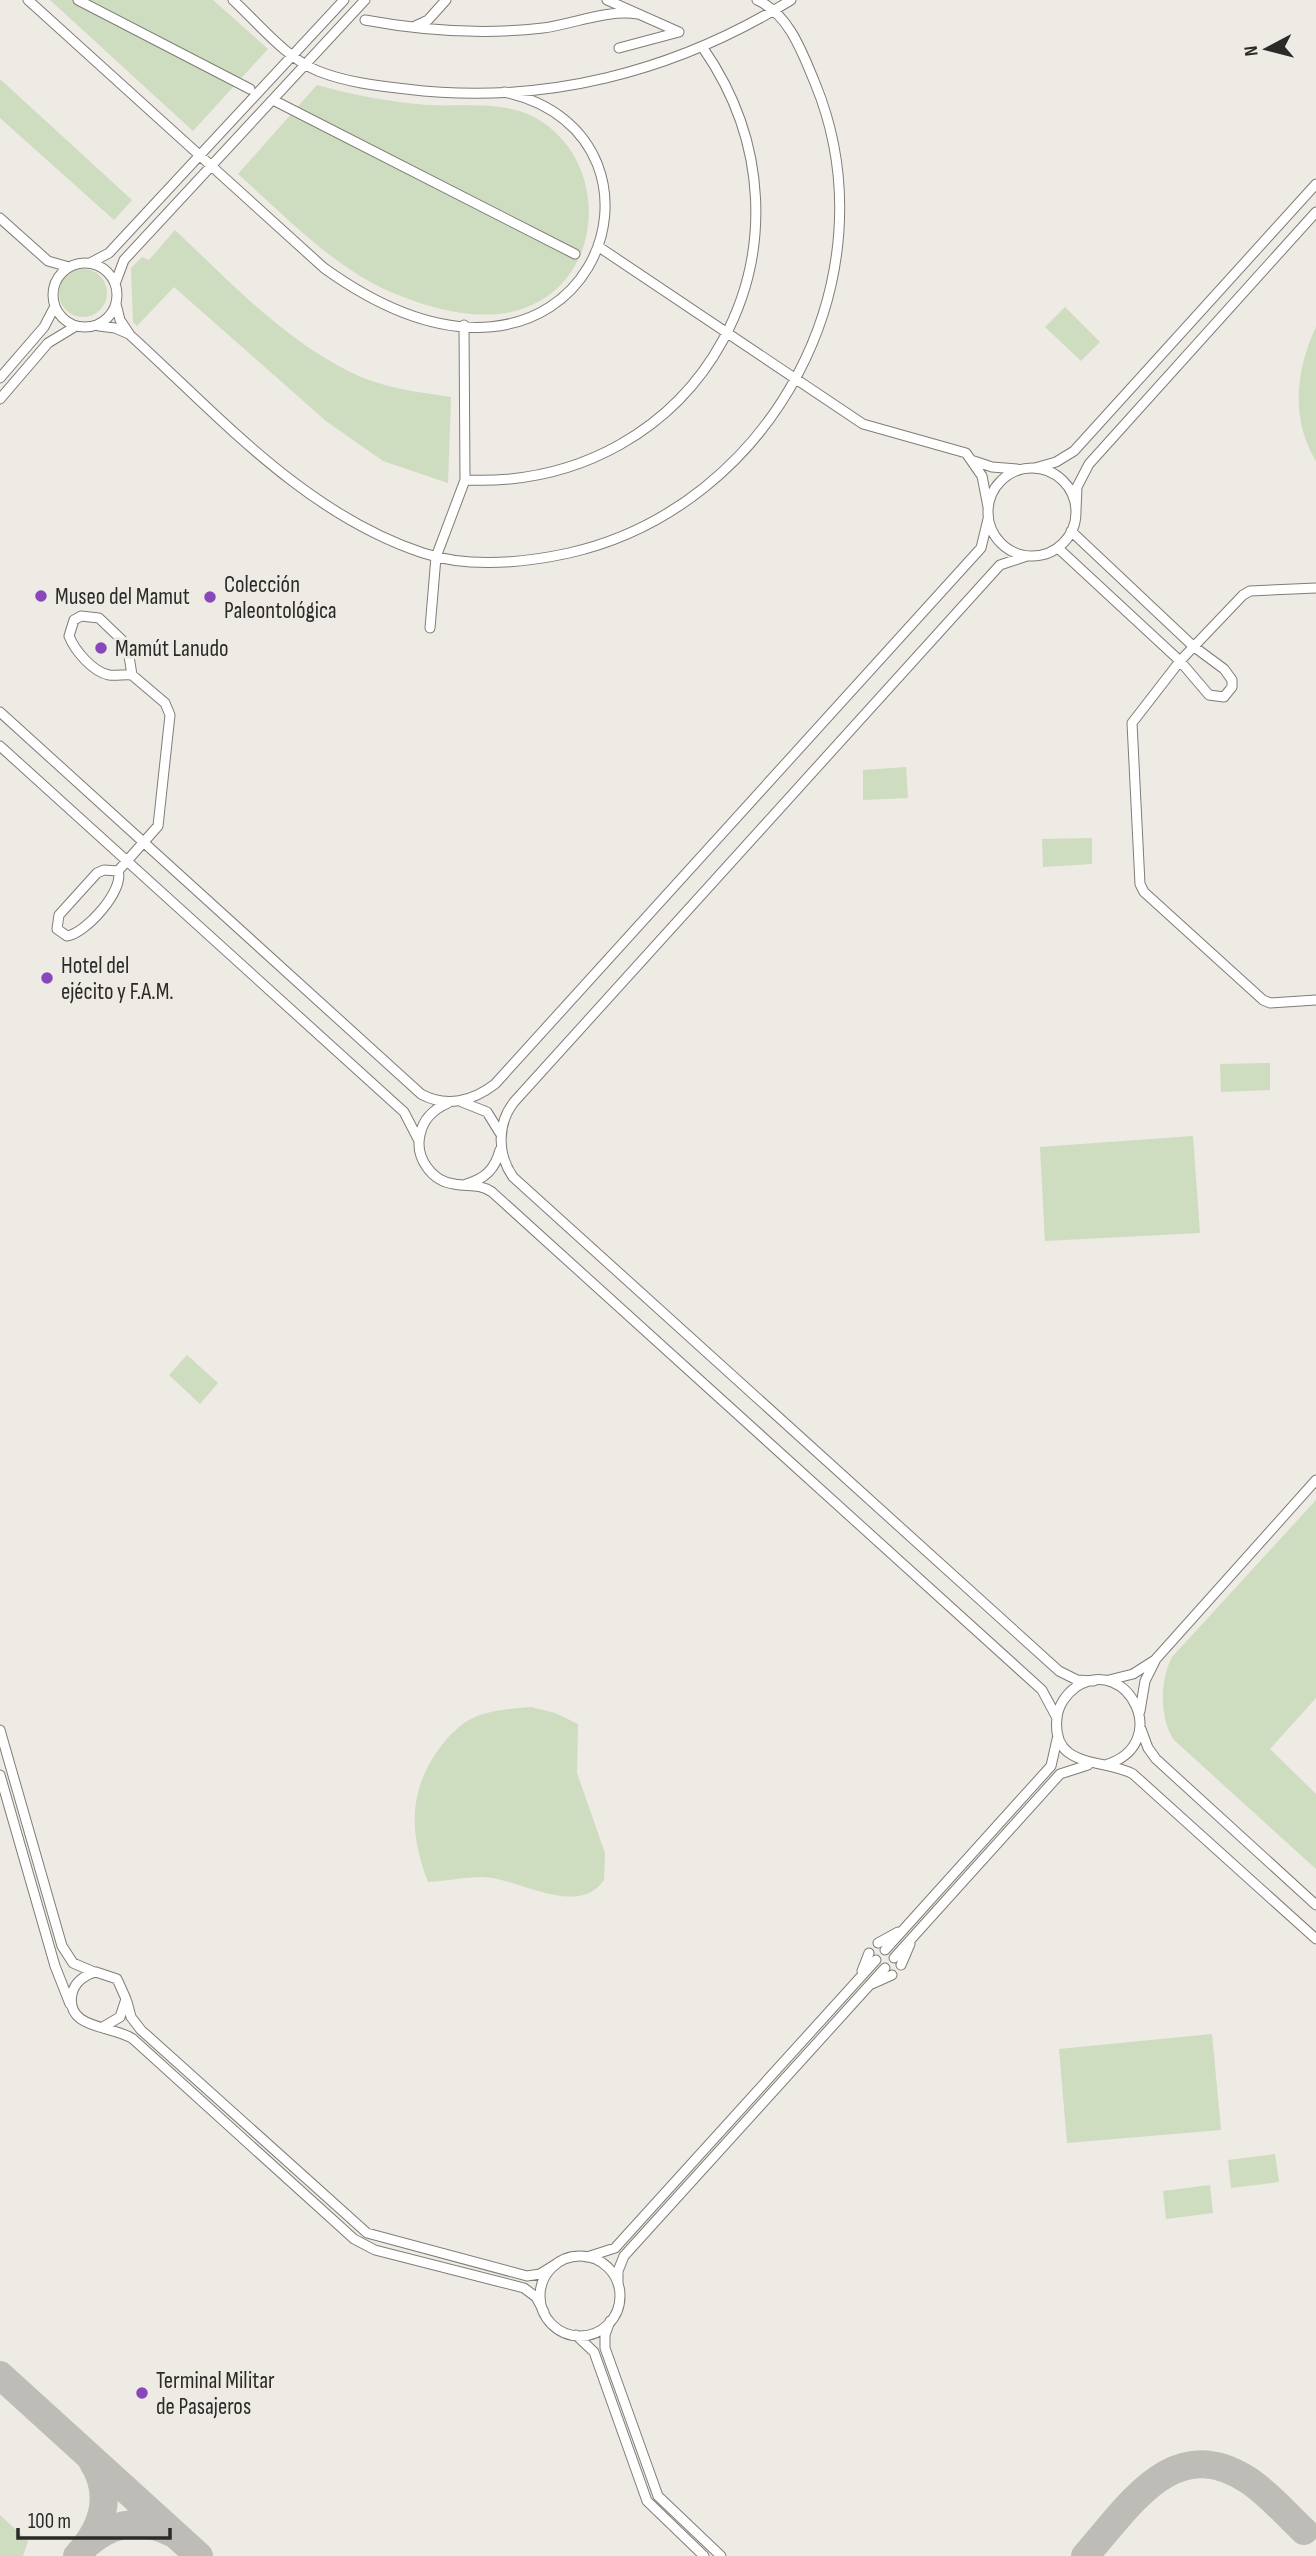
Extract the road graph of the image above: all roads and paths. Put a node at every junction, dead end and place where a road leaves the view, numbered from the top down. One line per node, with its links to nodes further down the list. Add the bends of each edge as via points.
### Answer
1 (29, 0): 28 (street)
2 (78, 0): 23 (street)
3 (233, 0): 21 (street)
4 (344, 0): 21 (street)
5 (364, 0): 22 (street)
6 (446, 0): 12 (street)
7 (608, 0): 11 (street); 13 (street, via 612,10)
8 (757, 0): 10 (street)
9 (791, 0): 10 (street)
10 (776, 9): 20 (street); 48 (street, via 818,90 838,180 839,225 832,282 816,337)
11 (638, 14): 13 (street); 15 (street)
12 (431, 16): 16 (street); 17 (street, via 429,23)
13 (606, 17): 17 (street, via 528,29)
14 (365, 20): 16 (street)
15 (652, 20): 18 (street, via 656,30); 18 (street, via 679,32)
16 (409, 27): 17 (street)
17 (435, 30)
18 (648, 40): 19 (street)
19 (619, 48)
20 (703, 48): 24 (street, via 631,73); 45 (street, via 741,118 757,197 753,257)
21 (294, 55): 22 (street); 28 (street)
22 (306, 65): 25 (street, via 392,88); 29 (street)
23 (250, 89)
24 (544, 89): 25 (street); 27 (street, via 538,97)
25 (504, 92): 27 (street)
26 (275, 101): 34 (street)
27 (543, 106): 33 (street, via 575,131 596,166 605,206)
28 (202, 157): 29 (street); 36 (street, via 109,253)
29 (213, 167): 39 (street, via 124,260); 42 (street, via 309,255 356,290 405,312)
30 (1316, 184): 51 (street, via 1074,450 1056,462)
31 (1316, 212): 54 (street, via 1089,464 1077,487)
32 (0, 218): 35 (street)
33 (599, 247): 42 (street, via 572,291 540,315 503,327); 45 (street)
34 (575, 254)
35 (48, 261): 37 (street); 38 (street)
36 (89, 263): 37 (street); 39 (street, via 105,270)
37 (69, 267): 38 (street)
38 (55, 284): 41 (street)
39 (115, 284): 40 (street)
40 (116, 304): 44 (street); 46 (street)
41 (55, 306): 43 (street, via 59,315); 47 (street, via 44,327)
42 (464, 325): 52 (street)
43 (76, 326): 44 (street); 49 (street, via 48,343)
44 (96, 326): 46 (street)
45 (727, 333): 48 (street); 52 (street, via 682,398 619,447 545,475)
46 (130, 335): 59 (street, via 318,501 374,533)
47 (0, 378)
48 (797, 379): 50 (street, via 863,424 957,449); 59 (street, via 741,456 686,502 645,526 590,547 531,559)
49 (0, 398)
50 (974, 461): 51 (street, via 1002,468); 53 (street, via 985,484)
51 (1031, 468): 53 (street, via 1015,471 997,485); 54 (street, via 1063,481)
52 (465, 480): 59 (street)
53 (988, 507): 55 (street)
54 (1076, 510): 56 (street)
55 (988, 519): 58 (street, via 998,540 1016,554); 73 (street, via 981,548 495,1084)
56 (1072, 531): 57 (street); 61 (street)
57 (1058, 548): 58 (street); 62 (street)
58 (1027, 556): 74 (street, via 1000,565 523,1092 504,1118)
59 (436, 558): 63 (street)
60 (1316, 588): 64 (street, via 1243,594)
61 (1145, 602): 62 (street); 64 (street)
62 (1134, 615): 65 (street)
63 (430, 628)
64 (1193, 646): 65 (street); 65 (street, via 1229,674 1229,693 1209,695)
65 (1180, 660): 72 (street, via 1132,723 1140,884 1263,1000)
66 (132, 675): 66 (street, via 128,650 99,618 74,620 69,636 74,647 98,670); 69 (street, via 165,703 171,722 158,826)
67 (0, 712): 69 (street)
68 (0, 746): 70 (street)
69 (144, 843): 70 (street); 73 (street, via 421,1094)
70 (127, 862): 71 (street); 75 (street, via 404,1112)
71 (118, 871): 71 (street, via 121,878 115,892 80,932 67,936 57,929 60,915 97,873)
72 (1316, 1000)
73 (456, 1102): 74 (street, via 478,1105 487,1112); 75 (street, via 445,1104 427,1118)
74 (501, 1142): 76 (street, via 492,1169); 79 (street, via 510,1173 544,1205 1059,1671 1077,1680)
75 (419, 1150): 76 (street, via 436,1177)
76 (466, 1184): 81 (street, via 487,1189 527,1224 1042,1690)
77 (1316, 1480): 78 (street)
78 (1156, 1660): 80 (street, via 1133,1674); 82 (street, via 1142,1692)
79 (1094, 1681): 80 (street); 81 (street, via 1073,1689 1059,1707)
80 (1106, 1681): 82 (street, via 1124,1689)
81 (1057, 1718): 84 (street)
82 (1140, 1718): 86 (street, via 1131,1750); 88 (street, via 1145,1742 1156,1759)
83 (0, 1730): 94 (street, via 62,1946 73,1963)
84 (1057, 1730): 85 (street, via 1074,1757); 90 (street, via 1051,1766 905,1927)
85 (1094, 1765): 86 (street); 92 (street, via 1060,1774 914,1936)
86 (1105, 1765): 89 (street, via 1139,1778)
87 (0, 1775): 96 (street, via 55,1966)
88 (1316, 1905)
89 (1316, 1939)
90 (881, 1947)
91 (872, 1956): 100 (street, via 859,1978 615,2248)
92 (897, 1961)
93 (888, 1971): 102 (street, via 868,1987 624,2256)
94 (96, 1972): 95 (street, via 117,1979); 96 (street, via 82,1978 74,1989)
95 (126, 1999): 97 (street, via 120,2017); 98 (street, via 141,2030)
96 (74, 2011): 97 (street, via 83,2022)
97 (103, 2026): 99 (street, via 133,2039)
98 (347, 2217): 99 (street); 101 (street, via 378,2238 527,2276)
99 (338, 2225): 103 (street, via 370,2248 523,2288 536,2297)
100 (587, 2257): 101 (street); 102 (street, via 606,2266)
101 (556, 2264): 103 (street, via 543,2281)
102 (618, 2284): 104 (street, via 618,2304)
103 (544, 2312): 105 (street, via 557,2328)
104 (610, 2321): 105 (street, via 595,2333); 107 (street, via 606,2348 658,2496)
105 (576, 2335): 106 (street, via 594,2352 647,2501)
106 (704, 2556)
107 (721, 2556)

